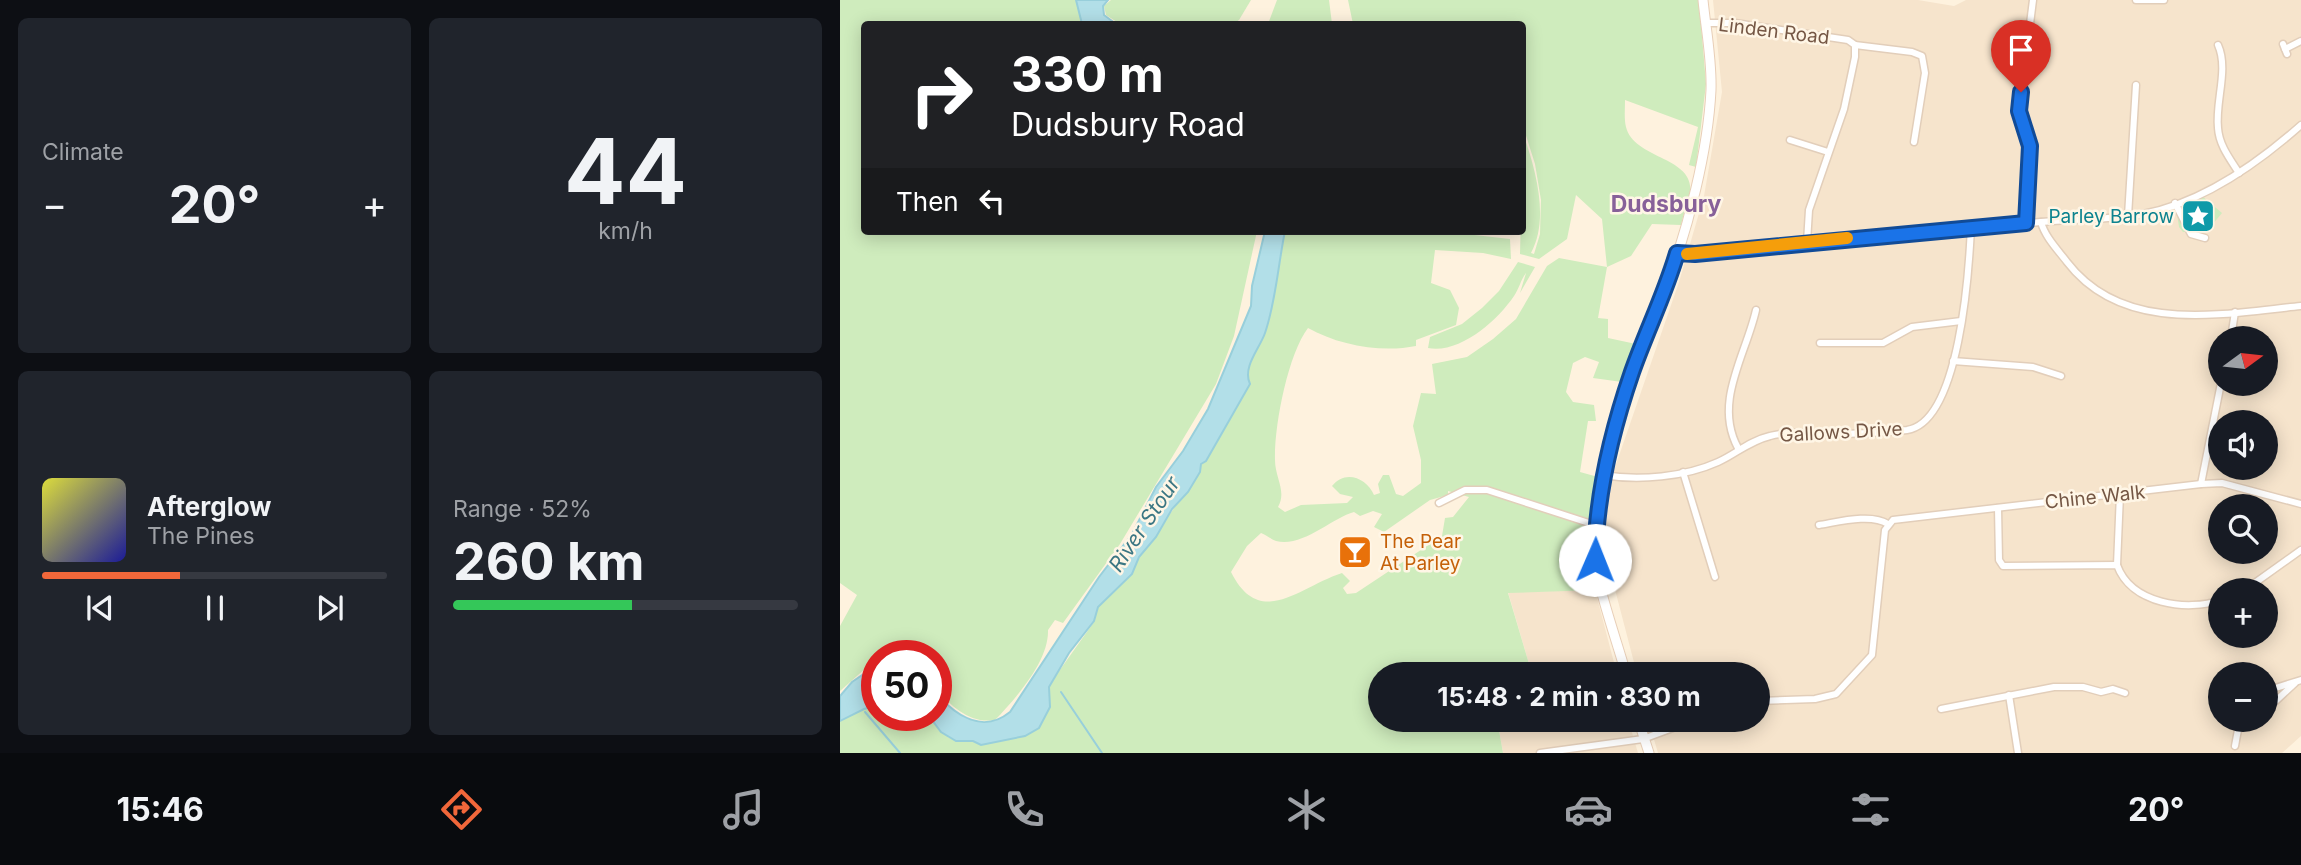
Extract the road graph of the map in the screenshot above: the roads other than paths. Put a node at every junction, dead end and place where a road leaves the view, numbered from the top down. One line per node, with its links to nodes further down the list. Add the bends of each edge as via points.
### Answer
1 (1703, 0): 5 (main road)
2 (2033, 0): 19 (street, via 2019,111 2030,146)
3 (2136, 0): 4 (street)
4 (2164, 0)
5 (1705, 23): 7 (street, Linden Road, via 1757,26 1848,40); 23 (main road, via 1711,90 1699,169)
6 (2301, 41): 9 (street)
7 (1855, 45): 13 (street, via 1922,56 1925,73); 14 (street, Linden Road, via 1844,109)
8 (2218, 45): 15 (street, via 2218,128)
9 (2285, 49)
10 (2136, 85): 17 (street)
11 (2300, 127): 15 (street)
12 (1790, 140): 14 (street)
13 (1913, 142)
14 (1828, 152): 22 (street, Linden Road, via 1809,210)
15 (2239, 173): 16 (street)
16 (2175, 203): 17 (street); 21 (street, via 2190,234)
17 (2127, 216): 18 (street)
18 (2041, 222): 19 (street); 26 (street, via 2079,277 2112,301 2164,314)
19 (2026, 223): 20 (street)
20 (1970, 227): 22 (street); 27 (street, Gallows Drive)
21 (2205, 238)
22 (1807, 242): 23 (street)
23 (1677, 253): 35 (main road, via 1632,371)
24 (2301, 306): 26 (street)
25 (1756, 310): 33 (street, via 1731,385 1731,431)
26 (2235, 312): 28 (street)
27 (1961, 321): 29 (street, via 1912,327 1883,343); 30 (street, Gallows Drive)
28 (2233, 326)
29 (1820, 343)
30 (1953, 361): 31 (street, via 2026,367); 33 (street, Gallows Drive, via 1936,408 1917,427 1783,433)
31 (2061, 376)
32 (2218, 396): 36 (street)
33 (1738, 448): 34 (street, Gallows Drive, via 1716,463)
34 (1683, 472): 35 (street, Gallows Drive); 46 (street)
35 (1603, 475): 42 (main road)
36 (2201, 484): 37 (street, Chine Walk); 39 (street, Chine Walk, via 2222,483)
37 (2120, 494): 40 (street, Chine Walk); 45 (street)
38 (1439, 503): 42 (street, via 1465,490 1487,490)
39 (2301, 504)
40 (1998, 508): 41 (street, Chine Walk); 45 (street, via 2003,566)
41 (1888, 524): 43 (street, Chine Walk, via 1851,520); 55 (street, via 1872,655 1836,694)
42 (1595, 525): 49 (main road, via 1595,560)
43 (1819, 525)
44 (2301, 550): 47 (street)
45 (2117, 565): 48 (street, via 2131,586 2155,599)
46 (1715, 577)
47 (2262, 578)
48 (2208, 604)
49 (1623, 662)
50 (2298, 682): 51 (street); 54 (street)
51 (2278, 688)
52 (2125, 693): 53 (street, via 2054,687)
53 (2009, 695): 56 (street); 64 (street)
54 (2278, 700)
55 (1770, 701)
56 (1941, 709)
57 (1641, 732): 60 (main road)
58 (1662, 732): 60 (street)
59 (2238, 732): 61 (street)
60 (1643, 739): 62 (street); 63 (main road)
61 (2235, 746)
62 (1540, 753)
63 (1649, 753)
64 (2018, 753)

